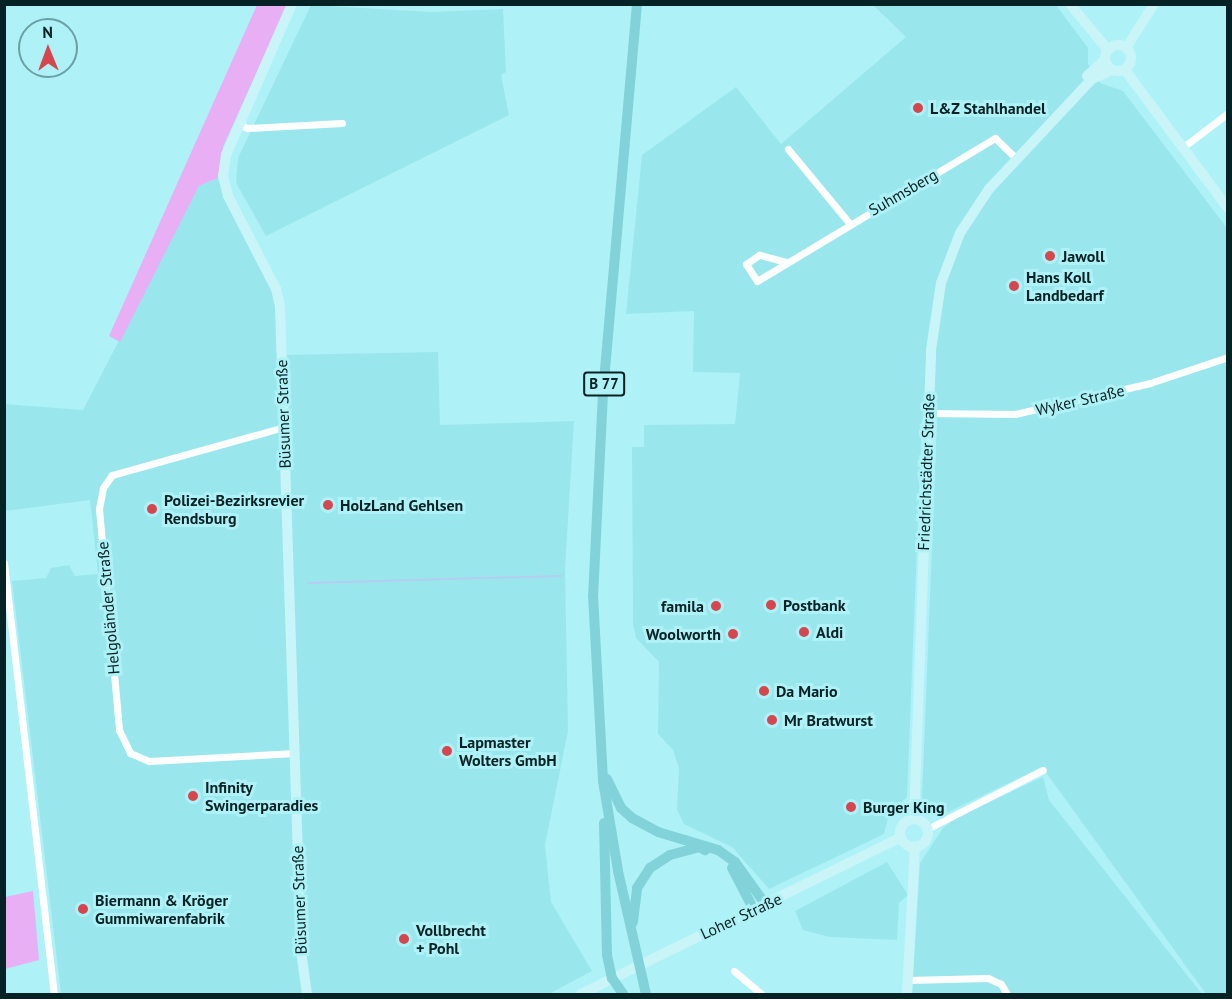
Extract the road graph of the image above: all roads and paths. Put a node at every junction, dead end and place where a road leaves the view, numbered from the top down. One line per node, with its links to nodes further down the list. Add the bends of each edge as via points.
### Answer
1 (292, 4): 11 (street, Büsumer Straße)
2 (638, 4): 23 (main road, B 77, via 597,487 594,636)
3 (1070, 4): 6 (street)
4 (1154, 4): 5 (street)
5 (1126, 48): 6 (street, via 1116,45); 8 (street, via 1131,58)
6 (1107, 55): 7 (street); 14 (street, Friedrichstädter Straße)
7 (1112, 70): 8 (street); 14 (street, Friedrichstädter Straße, via 1092,79)
8 (1125, 70): 12 (street)
9 (1227, 113): 12 (street)
10 (342, 123): 11 (street, via 268,127)
11 (239, 124): 20 (street, Büsumer Straße, via 226,155 224,184 278,298)
12 (1182, 148): 15 (street)
13 (788, 149): 16 (street)
14 (1019, 155): 16 (street, Suhmsberg, via 995,138); 19 (street, Friedrichstädter Straße, via 975,208 948,260 935,312)
15 (1227, 208)
16 (850, 224): 17 (street, Suhmsberg)
17 (786, 262): 17 (street, Suhmsberg, via 757,281 746,264 759,255)
18 (1227, 357): 19 (street, Wyker Straße, via 1150,383 1015,414)
19 (928, 413): 26 (street, Friedrichstädter Straße)
20 (284, 428): 22 (street, Büsumer Straße); 22 (street, Helgoländer Straße, via 112,476 103,488 99,508 119,730 130,753 149,761)
21 (4, 562): 37 (street)
22 (295, 753): 38 (street, Büsumer Straße, via 301,951)
23 (602, 764): 25 (main road, B 77); 30 (main road, via 621,808 632,818 658,832 718,850 735,862)
24 (1042, 770): 27 (street)
25 (603, 781): 32 (main road, B 77); 34 (main road, via 606,942)
26 (914, 819): 27 (street); 28 (street, via 902,825)
27 (927, 829): 29 (street, via 924,842)
28 (901, 837): 29 (street); 30 (street, Loher Straße)
29 (915, 846): 35 (street)
30 (766, 904): 31 (street, Loher Straße)
31 (754, 910): 32 (main road, via 731,866 699,847 664,858 642,878 634,899); 34 (street, Loher Straße)
32 (632, 937): 40 (main road, B 77)
33 (734, 971): 41 (street)
34 (612, 978): 36 (street, Loher Straße); 39 (main road)
35 (908, 980): 42 (street); 43 (street, via 988,978 1001,984)
36 (590, 990)
37 (54, 994)
38 (307, 994)
39 (623, 994)
40 (646, 994)
41 (761, 994)
42 (907, 994)
43 (1007, 994)

